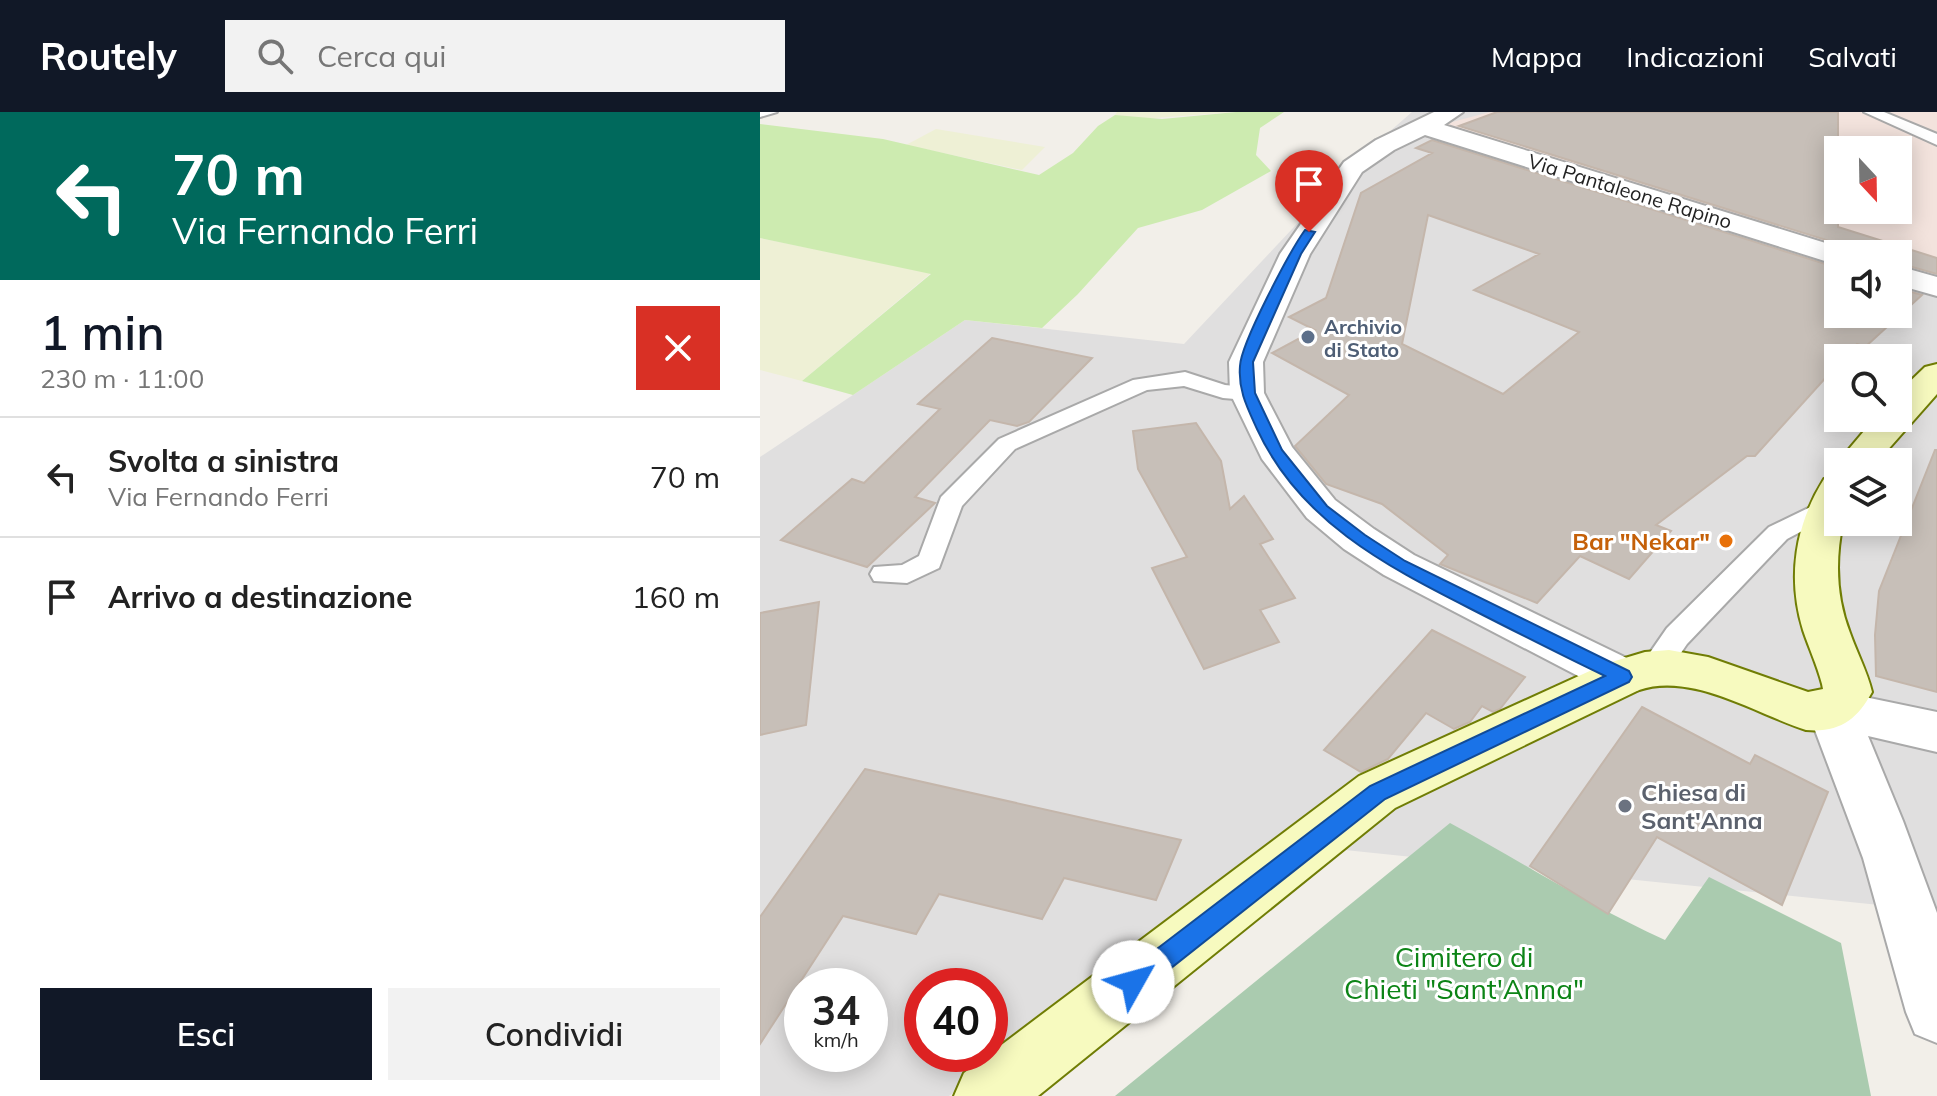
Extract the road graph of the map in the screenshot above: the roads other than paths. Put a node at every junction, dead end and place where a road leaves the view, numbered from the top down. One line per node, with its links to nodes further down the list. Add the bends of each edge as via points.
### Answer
1 (770, 112): 3 (lane)
2 (1871, 112): 5 (lane)
3 (760, 113)
4 (1433, 117): 6 (street, Via Pantaleone Rapino); 10 (street, via 1353,167 1295,254 1246,362)
5 (1937, 140)
6 (1824, 251)
7 (1912, 279): 8 (street)
8 (1937, 287)
9 (1937, 374): 11 (street)
10 (1247, 393): 16 (lane, via 1185,379 1165,380 1040,427 1007,444 950,503 930,561 907,574); 17 (street, via 1275,451 1321,509 1359,539 1399,565)
11 (1912, 399)
12 (1882, 432): 13 (street)
13 (1869, 448)
14 (1824, 503): 17 (lane, via 1778,533)
15 (1824, 525): 18 (street, via 1814,579 1848,692)
16 (884, 574)
17 (1639, 672): 18 (street, via 1706,675 1806,711); 21 (street, via 1377,792)
18 (1831, 709): 19 (street); 20 (street, via 1867,788)
19 (1937, 732)
20 (1937, 1012)
21 (987, 1096)

